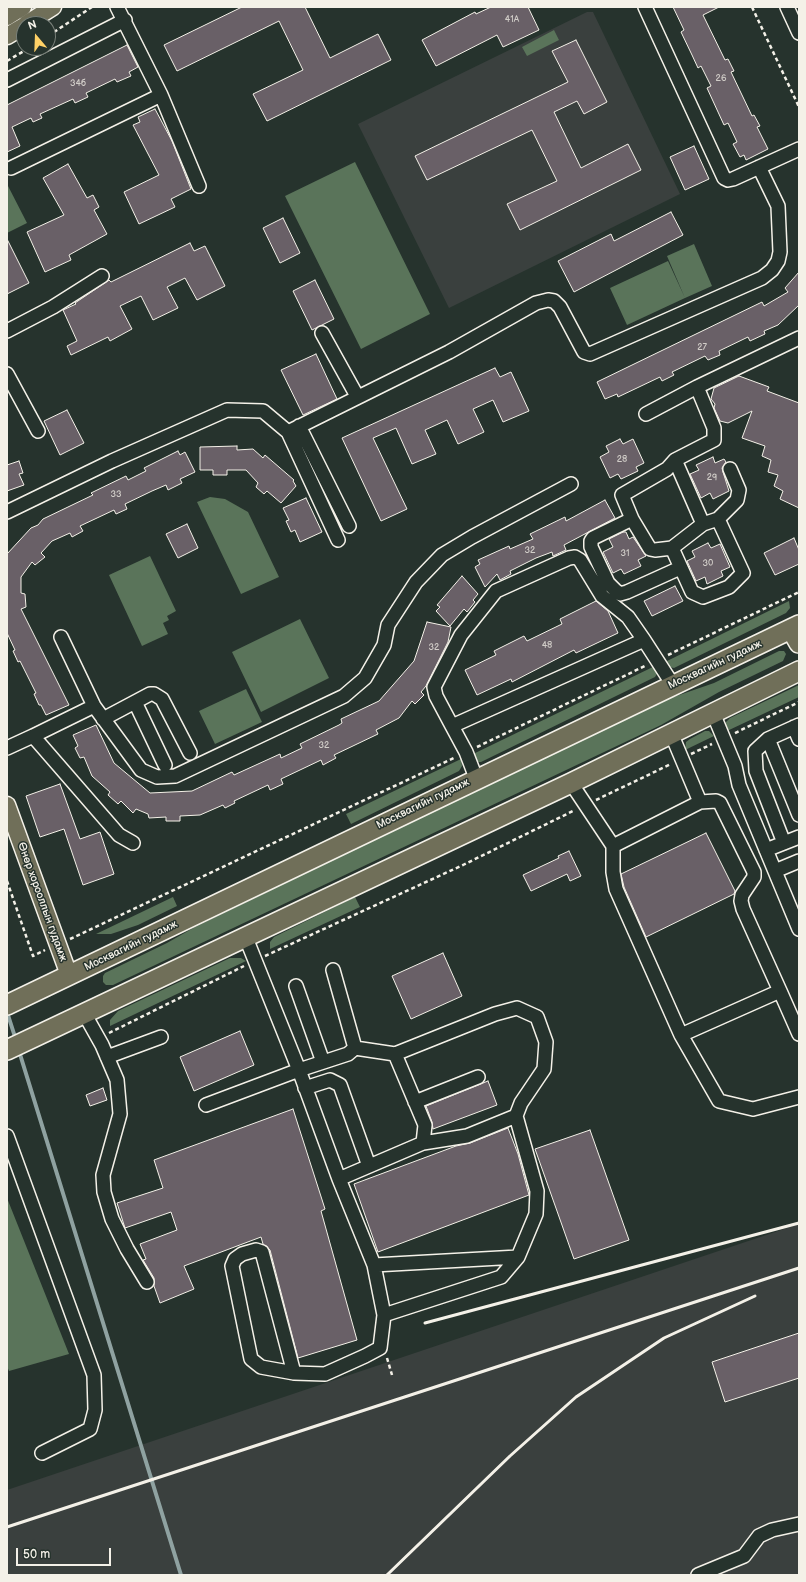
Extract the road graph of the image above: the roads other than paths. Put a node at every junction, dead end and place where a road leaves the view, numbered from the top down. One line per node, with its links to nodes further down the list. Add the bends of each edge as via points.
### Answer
1 (23, 7): 7 (main road)
2 (53, 7): 6 (main road)
3 (117, 7): 8 (street)
4 (645, 7): 15 (street, via 724,178 733,179)
5 (787, 7): 10 (street)
6 (39, 16)
7 (7, 17)
8 (125, 20): 12 (street); 13 (street)
9 (16, 30): 11 (main road)
10 (799, 33)
11 (7, 36)
12 (7, 80)
13 (161, 95): 16 (street); 17 (street)
14 (799, 149): 15 (street)
15 (759, 167): 24 (street, via 778,206 780,252 772,270 762,278 590,354 584,352 560,307 554,301 536,303 448,352)
16 (11, 168)
17 (199, 186)
18 (102, 276): 19 (street, via 53,307)
19 (7, 331)
20 (322, 333): 24 (street)
21 (799, 338): 23 (street)
22 (7, 374): 27 (street)
23 (697, 387): 25 (street); 28 (street, via 714,428 714,440)
24 (357, 396): 26 (street)
25 (646, 414)
26 (294, 429): 31 (street, via 263,411 227,410 112,461); 35 (street); 36 (street)
27 (38, 431)
28 (675, 460): 32 (street, via 667,469 622,495); 34 (street)
29 (730, 469): 33 (street, via 738,490 737,500)
30 (571, 484): 47 (street, via 442,555 412,588 388,625 384,645 365,678 344,696 175,776 157,777 141,770)
31 (7, 512)
32 (632, 519): 37 (street, via 650,549); 38 (street, via 591,541 591,547 608,583 620,594)
33 (718, 519): 34 (street); 38 (street, via 744,573 729,587 704,597 692,592)
34 (704, 524): 37 (street)
35 (349, 526)
36 (338, 540)
37 (672, 548): 38 (street)
38 (680, 568)
39 (796, 632): 43 (highway, Москвагийн гудамж)
40 (61, 637): 45 (street)
41 (644, 640): 43 (street); 48 (street); 48 (street, via 628,617 602,596 580,560 575,557 569,558 496,591 461,635 434,687)
42 (799, 671): 46 (highway)
43 (672, 685): 56 (highway, Москвагийн гудамж)
44 (135, 702): 47 (street); 54 (street, via 150,694 162,699); 55 (street)
45 (94, 706): 47 (street); 51 (street)
46 (713, 713): 50 (highway); 65 (street)
47 (103, 719)
48 (452, 726): 56 (street)
49 (797, 730): 52 (street)
50 (671, 733): 57 (highway); 58 (street)
51 (33, 736): 53 (street); 62 (street, via 120,835)
52 (768, 739): 60 (street); 63 (street, via 755,751 756,771)
53 (7, 748)
54 (190, 753)
55 (165, 765)
56 (476, 778): 71 (highway, Москвагийн гудамж)
57 (570, 783): 64 (street); 69 (highway)
58 (700, 802): 64 (street); 73 (street, via 720,803 754,872 754,877 742,895 742,905)
59 (7, 805): 71 (main road, Өнөр хорооллын гудамж)
60 (799, 815)
61 (799, 837): 63 (street)
62 (133, 843)
63 (784, 843): 65 (street)
64 (613, 846): 77 (street, via 616,889)
65 (766, 850): 67 (street)
66 (799, 860): 67 (street)
67 (775, 871): 68 (street)
68 (799, 928)
69 (246, 938): 75 (highway); 84 (street)
70 (333, 970): 79 (street)
71 (69, 975): 74 (highway, Москвагийн гудамж)
72 (296, 986): 83 (street)
73 (780, 991): 76 (street); 77 (street)
74 (7, 1005)
75 (84, 1014): 80 (highway); 82 (street)
76 (799, 1034)
77 (681, 1035): 87 (street, via 719,1101 753,1110)
78 (161, 1037): 82 (street)
79 (355, 1048): 81 (street); 83 (street, via 348,1054)
80 (7, 1050)
81 (395, 1054): 88 (street); 90 (street, via 516,1008 537,1017 546,1042 544,1069 521,1103)
82 (107, 1057): 97 (street, via 117,1080 120,1114 103,1175 104,1192 112,1219 126,1249)
83 (323, 1062): 84 (street)
84 (299, 1070): 86 (street); 89 (street)
85 (478, 1077): 88 (street)
86 (306, 1088): 93 (street, via 330,1080 340,1085); 94 (street)
87 (799, 1097)
88 (415, 1102): 92 (street, via 425,1125)
89 (206, 1105)
90 (516, 1116): 92 (street, via 467,1136); 95 (street, via 537,1191 536,1214)
91 (7, 1136): 100 (street, via 94,1375 95,1410 90,1429)
92 (423, 1143): 93 (street)
93 (369, 1166): 94 (street)
94 (339, 1179): 96 (street)
95 (518, 1257): 96 (street); 98 (street, via 500,1277)
96 (374, 1265): 98 (street)
97 (147, 1282)
98 (384, 1315): 99 (street, via 380,1348 325,1374)
99 (294, 1373): 99 (street, via 262,1252 256,1250 242,1254 235,1259 232,1266 250,1359 262,1367)
100 (42, 1453)
101 (799, 1524): 102 (street, via 772,1530 759,1536 744,1556)
102 (698, 1575)

